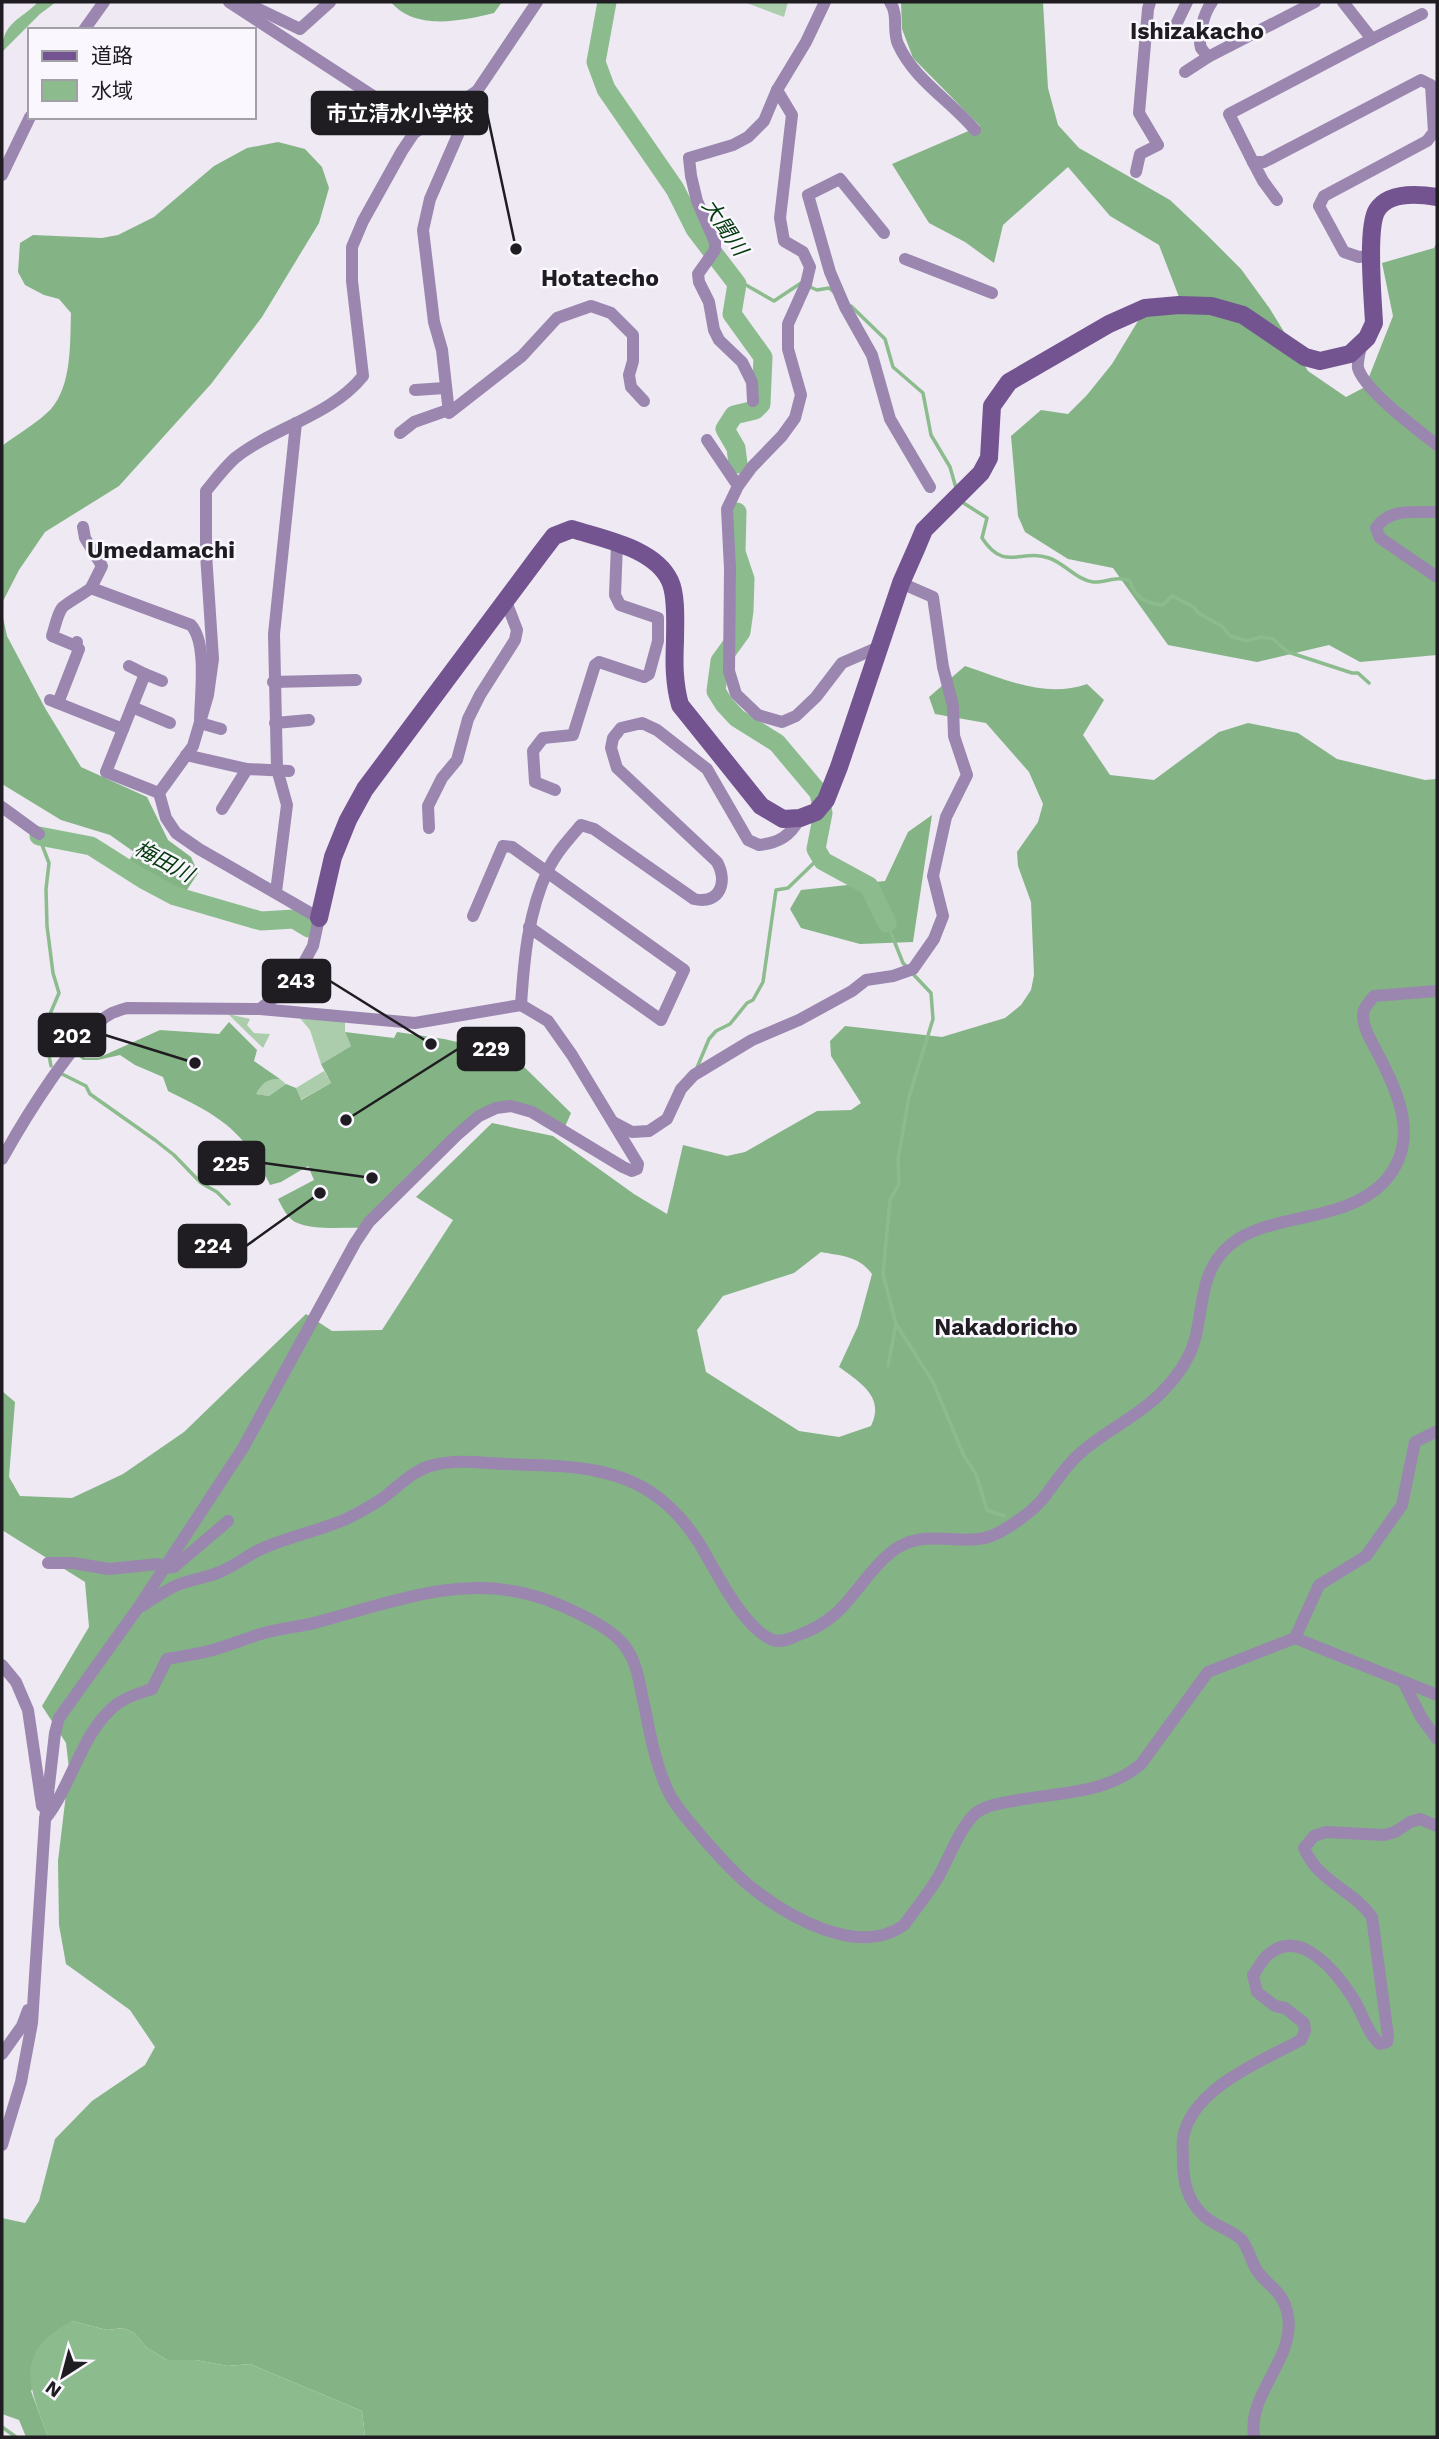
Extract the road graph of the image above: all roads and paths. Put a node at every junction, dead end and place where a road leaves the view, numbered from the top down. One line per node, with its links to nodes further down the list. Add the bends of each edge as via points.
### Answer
1 (104, 2): 14 (street)
2 (229, 2): 23 (street, via 390,107)
3 (244, 2): 4 (street, via 300,29)
4 (330, 2)
5 (537, 2): 20 (street)
6 (825, 2): 19 (street)
7 (890, 2): 22 (street, via 897,43 910,63)
8 (1150, 2): 15 (street)
9 (1187, 2): 15 (street, via 1173,31)
10 (1212, 2): 17 (street, via 1206,8 1201,38)
11 (1315, 2): 17 (street)
12 (1343, 2): 16 (street)
13 (1422, 14): 16 (street)
14 (85, 28)
15 (1146, 32): 25 (street, via 1139,113 1157,145 1140,154)
16 (1372, 39): 24 (street, via 1229,114)
17 (1208, 57): 18 (street)
18 (1185, 72)
19 (776, 90): 37 (street, via 764,121 748,137 689,158 696,201 715,242 715,250 698,274 699,282 719,340 742,362 752,382); 43 (street, via 792,115 780,218 784,241 803,252 810,267 788,324 788,349 801,395 795,418)
20 (477, 91): 23 (street); 34 (street, via 430,199 423,230)
21 (29, 119): 26 (street)
22 (975, 130)
23 (414, 134): 39 (street, via 352,247 362,376 337,400)
24 (1253, 162): 28 (street); 30 (street, via 1264,162 1421,80 1431,85 1434,132 1427,141 1324,196 1319,206 1343,252)
25 (1136, 172)
26 (2, 175)
27 (1437, 197): 30 (street, via 1392,198 1377,209)
28 (1277, 200)
29 (884, 233): 44 (street, via 840,178 808,195 836,286 872,355 890,419)
30 (1372, 256): 33 (street, via 1374,323)
31 (905, 259): 32 (street)
32 (992, 293)
33 (1361, 346): 42 (street, via 1358,367 1367,383); 49 (street, via 1338,359 1320,361 1305,357 1243,315 1211,306 1145,308 1109,324 1009,382 998,395 992,406 989,458 981,473 924,530)
34 (445, 388): 35 (street); 38 (street)
35 (415, 390)
36 (644, 401): 38 (street, via 631,387 629,375 633,335 611,313 591,306 556,318 522,356)
37 (753, 401)
38 (448, 410): 40 (street, via 414,422)
39 (296, 423): 57 (street); 60 (street, via 237,457 206,491 213,659)
40 (400, 433)
41 (707, 440): 43 (street)
42 (1437, 445)
43 (738, 486): 52 (street, via 727,509 729,671 736,694 758,715 782,722 816,697 842,663)
44 (930, 487)
45 (1437, 512): 48 (street, via 1402,512 1382,519 1376,528 1380,538)
46 (83, 527): 50 (street, via 102,566)
47 (617, 544): 51 (street, via 572,529 561,532); 68 (street, via 615,595 620,605 658,618 658,641 649,674 644,677 599,662 573,735 544,738 533,751 535,782); 72 (street, via 657,564 670,582 675,687 680,705 761,806 783,819)
48 (1437, 577)
49 (901, 583): 52 (street); 84 (street, via 933,597 954,736 967,775 946,817 933,876 943,916 934,939 913,969 866,980 694,1075 681,1089 667,1119 649,1131 632,1132)
50 (91, 588): 60 (street, via 191,625 198,632); 63 (street, via 60,611 52,636 77,642 79,649 54,702)
51 (505, 599): 73 (street, via 517,629 515,640 480,695 457,760 428,806); 78 (street, via 365,789 333,857)
52 (879, 647): 72 (street, via 839,767)
53 (129, 666): 54 (street)
54 (145, 674): 56 (street); 58 (street)
55 (356, 680): 57 (street)
56 (162, 681)
57 (273, 682): 61 (street)
58 (132, 707): 62 (street); 63 (street)
59 (309, 720): 61 (street)
60 (200, 723): 64 (street); 65 (street)
61 (275, 723): 67 (street)
62 (164, 724)
63 (123, 729): 69 (street, via 106,772)
64 (221, 729)
65 (186, 755): 66 (street); 69 (street)
66 (247, 769): 67 (street); 71 (street)
67 (283, 770): 76 (street, via 287,804)
68 (555, 790)
69 (159, 793): 76 (street, via 176,833)
70 (2, 807): 74 (street)
71 (222, 809)
72 (814, 810): 75 (street, via 780,840 759,845 748,840 707,769 657,730 642,723 629,724 612,738 617,768 717,862 723,873 720,890 704,901 694,899 594,829 581,825)
73 (429, 828)
74 (40, 834)
75 (548, 870): 77 (street, via 503,846); 79 (street); 79 (street, via 684,970 662,1020)
76 (276, 892): 78 (street)
77 (472, 916)
78 (319, 918): 82 (street, via 313,946)
79 (528, 927): 83 (street)
80 (1437, 991): 90 (street, via 1374,996 1364,1007 1364,1021 1390,1076 1404,1121 1402,1157 1386,1179 1358,1200 1250,1232 1228,1246 1204,1288 1189,1358 1162,1393 1083,1451 1040,1502 998,1534 970,1539 927,1537 902,1545 880,1563 842,1610 813,1630 773,1640 757,1628 731,1600 690,1531 649,1489 601,1471 571,1466 459,1462 424,1469 340,1522 262,1548 220,1573 176,1585)
81 (259, 1002): 82 (street); 82 (street); 85 (street, via 225,1011 119,1007 73,1052)
82 (284, 1002): 83 (street, via 299,1015 335,1012 415,1023)
83 (521, 1005): 84 (street, via 548,1021)
84 (612, 1122): 89 (street, via 635,1156 637,1169 623,1167 532,1112 512,1106 479,1116 430,1161 365,1228 263,1415)
85 (2, 1159)
86 (1437, 1431): 91 (street, via 1415,1442 1402,1505 1366,1556 1319,1585)
87 (228, 1521): 89 (street, via 174,1567)
88 (48, 1563): 89 (street, via 109,1569 158,1564)
89 (164, 1568): 90 (street)
90 (138, 1608): 96 (street, via 60,1718)
91 (1295, 1638): 93 (street); 96 (street, via 1208,1672 1130,1773 1106,1785 994,1804 977,1812 904,1925 879,1936 825,1930 789,1914 746,1883 668,1793 655,1760 642,1685 622,1642 585,1616 528,1594 491,1588 413,1595 167,1659 152,1689 117,1705 94,1731)
92 (2, 1665): 96 (street, via 16,1682 27,1710)
93 (1404, 1683): 94 (street); 95 (street)
94 (1437, 1695)
95 (1437, 1739)
96 (45, 1820): 98 (street)
97 (1437, 1826): 101 (street, via 1420,1819 1384,1835 1326,1832 1304,1847 1318,1872 1372,1917 1387,2042 1380,2045 1374,2039 1354,2000 1326,1964 1306,1950 1279,1948 1267,1955 1253,1975 1254,1985 1275,2006 1286,2008 1304,2022 1301,2040 1233,2074 1206,2098 1183,2138 1186,2191 1202,2214 1242,2241 1287,2312 1286,2340 1260,2396)
98 (34, 1993): 99 (street, via 22,2025); 100 (street, via 21,2082)
99 (2, 2054)
100 (2, 2145)
101 (1254, 2437)

